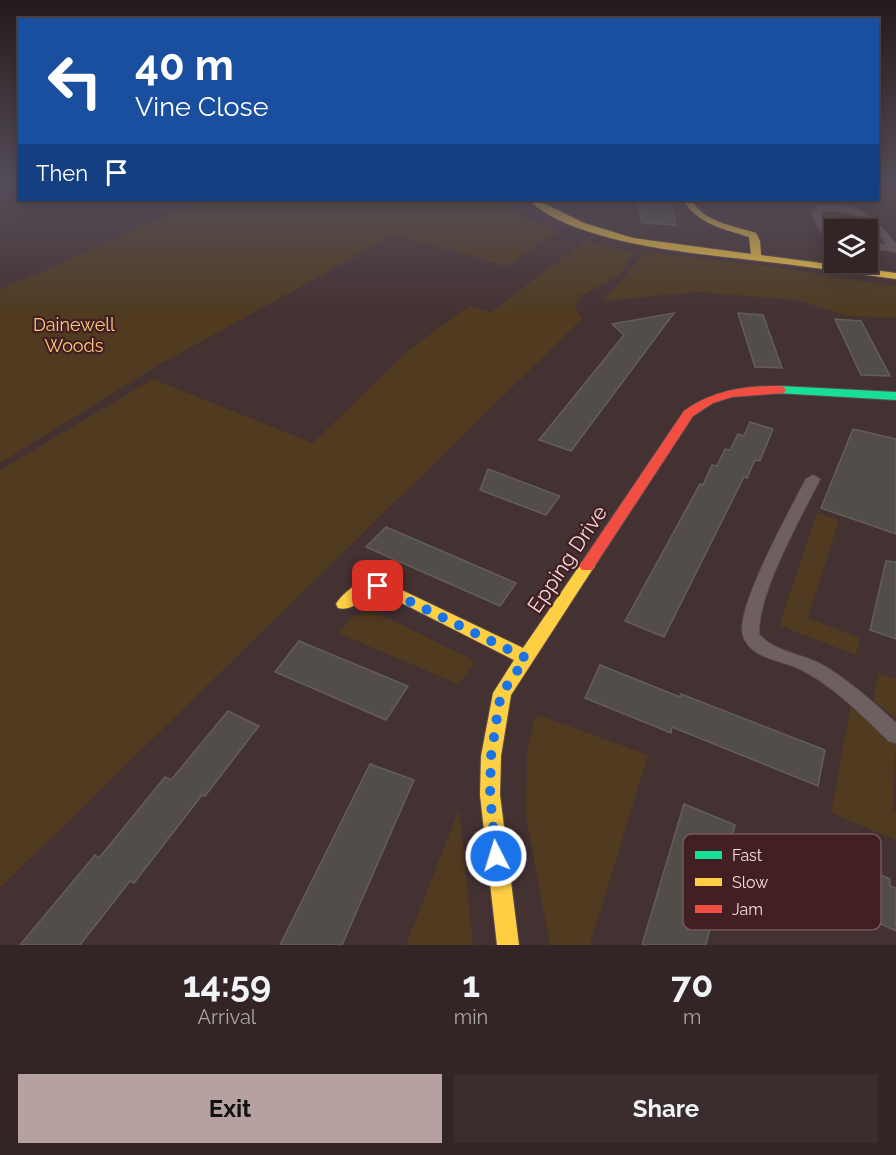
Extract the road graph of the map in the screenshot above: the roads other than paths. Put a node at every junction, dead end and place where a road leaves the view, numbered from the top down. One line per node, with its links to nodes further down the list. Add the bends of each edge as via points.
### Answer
1 (587, 227): 6 (street, via 646,243)
2 (726, 227): 6 (street, via 753,235)
3 (878, 229): 5 (lane)
4 (878, 247): 5 (lane)
5 (895, 249)
6 (756, 257): 7 (street)
7 (896, 276)
8 (896, 396): 11 (street, Epping Drive, via 755,389 700,404 676,429)
9 (813, 479): 12 (lane, via 758,597 749,628 759,646 798,660 828,677)
10 (344, 604): 11 (street, via 367,586 387,589)
11 (526, 658): 13 (street, Epping Drive, via 502,693 491,756 491,805)
12 (896, 735)
13 (508, 945)

